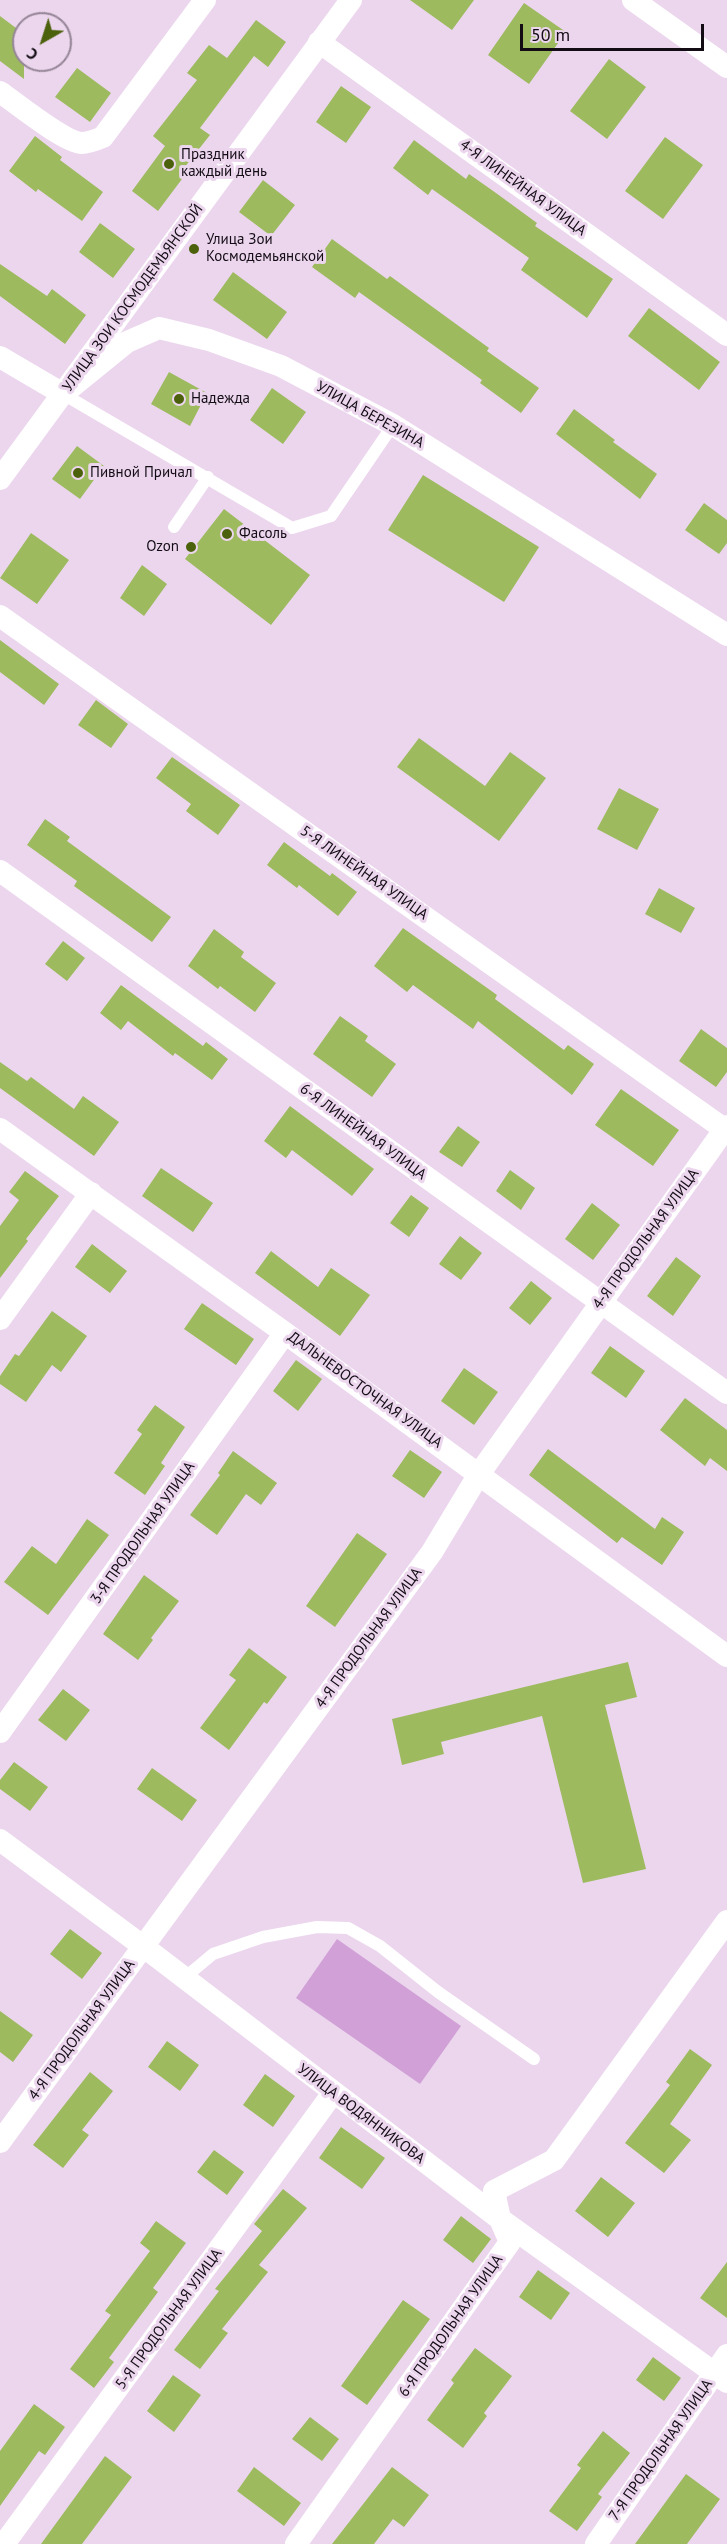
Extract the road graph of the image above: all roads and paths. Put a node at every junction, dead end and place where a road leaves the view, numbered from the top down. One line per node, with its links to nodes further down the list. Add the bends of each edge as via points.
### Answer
1 (205, 0): 6 (street, via 104,137 78,143)
2 (351, 0): 4 (street, УЛИЦА ЗОИ КОСМОДЕМЬЯНСКОЙ)
3 (633, 0): 5 (street)
4 (319, 42): 7 (street, 4-Я ЛИНЕЙНАЯ УЛИЦА); 9 (street, УЛИЦА ЗОИ КОСМОДЕМЬЯНСКОЙ)
5 (727, 67)
6 (0, 92)
7 (727, 335)
8 (0, 357): 9 (street)
9 (63, 394): 10 (street, УЛИЦА БЕРЕЗИНА, via 127,342 159,328 209,340 281,366); 11 (lane); 12 (street, УЛИЦА ЗОИ КОСМОДЕМЬЯНСКОЙ)
10 (393, 425): 11 (lane, via 331,516 292,528); 15 (street, УЛИЦА БЕРЕЗИНА)
11 (208, 477): 13 (lane)
12 (0, 479)
13 (174, 527)
14 (0, 615): 18 (street, 5-Я ЛИНЕЙНАЯ УЛИЦА)
15 (727, 635)
16 (0, 871): 20 (street, 6-Я ЛИНЕЙНАЯ УЛИЦА)
17 (0, 1129): 19 (street, ДАЛЬНЕВОСТОЧНАЯ УЛИЦА)
18 (726, 1129): 20 (street, 4-Я ПРОДОЛЬНАЯ УЛИЦА)
19 (91, 1193): 21 (street); 22 (street, ДАЛЬНЕВОСТОЧНАЯ УЛИЦА)
20 (601, 1302): 23 (street, 6-Я ЛИНЕЙНАЯ УЛИЦА); 24 (street, 4-Я ПРОДОЛЬНАЯ УЛИЦА)
21 (0, 1319)
22 (285, 1333): 24 (street, ДАЛЬНЕВОСТОЧНАЯ УЛИЦА); 26 (street, 3-Я ПРОДОЛЬНАЯ УЛИЦА)
23 (727, 1393)
24 (479, 1474): 25 (street, ДАЛЬНЕВОСТОЧНАЯ УЛИЦА); 29 (street, 4-Я ПРОДОЛЬНАЯ УЛИЦА, via 432,1552)
25 (727, 1656)
26 (0, 1732)
27 (0, 1840): 29 (street, УЛИЦА ВОДЯННИКОВА)
28 (727, 1921): 34 (street, 6-Я ПРОДОЛЬНАЯ УЛИЦА, via 554,2160 494,2191)
29 (144, 1947): 30 (street, УЛИЦА ВОДЯННИКОВА); 33 (street, 4-Я ПРОДОЛЬНАЯ УЛИЦА)
30 (183, 1979): 31 (lane, via 213,1954 264,1937 317,1927 348,1928 380,1946); 32 (street, УЛИЦА ВОДЯННИКОВА)
31 (534, 2059)
32 (333, 2093): 34 (street, УЛИЦА ВОДЯННИКОВА); 36 (street, 5-Я ПРОДОЛЬНАЯ УЛИЦА)
33 (0, 2142)
34 (500, 2219): 35 (street, УЛИЦА ВОДЯННИКОВА); 37 (street, 6-Я ПРОДОЛЬНАЯ УЛИЦА, via 510,2242)
35 (723, 2370): 38 (street, 7-Я ПРОДОЛЬНАЯ УЛИЦА)
36 (4, 2544)
37 (296, 2544)
38 (596, 2544)

